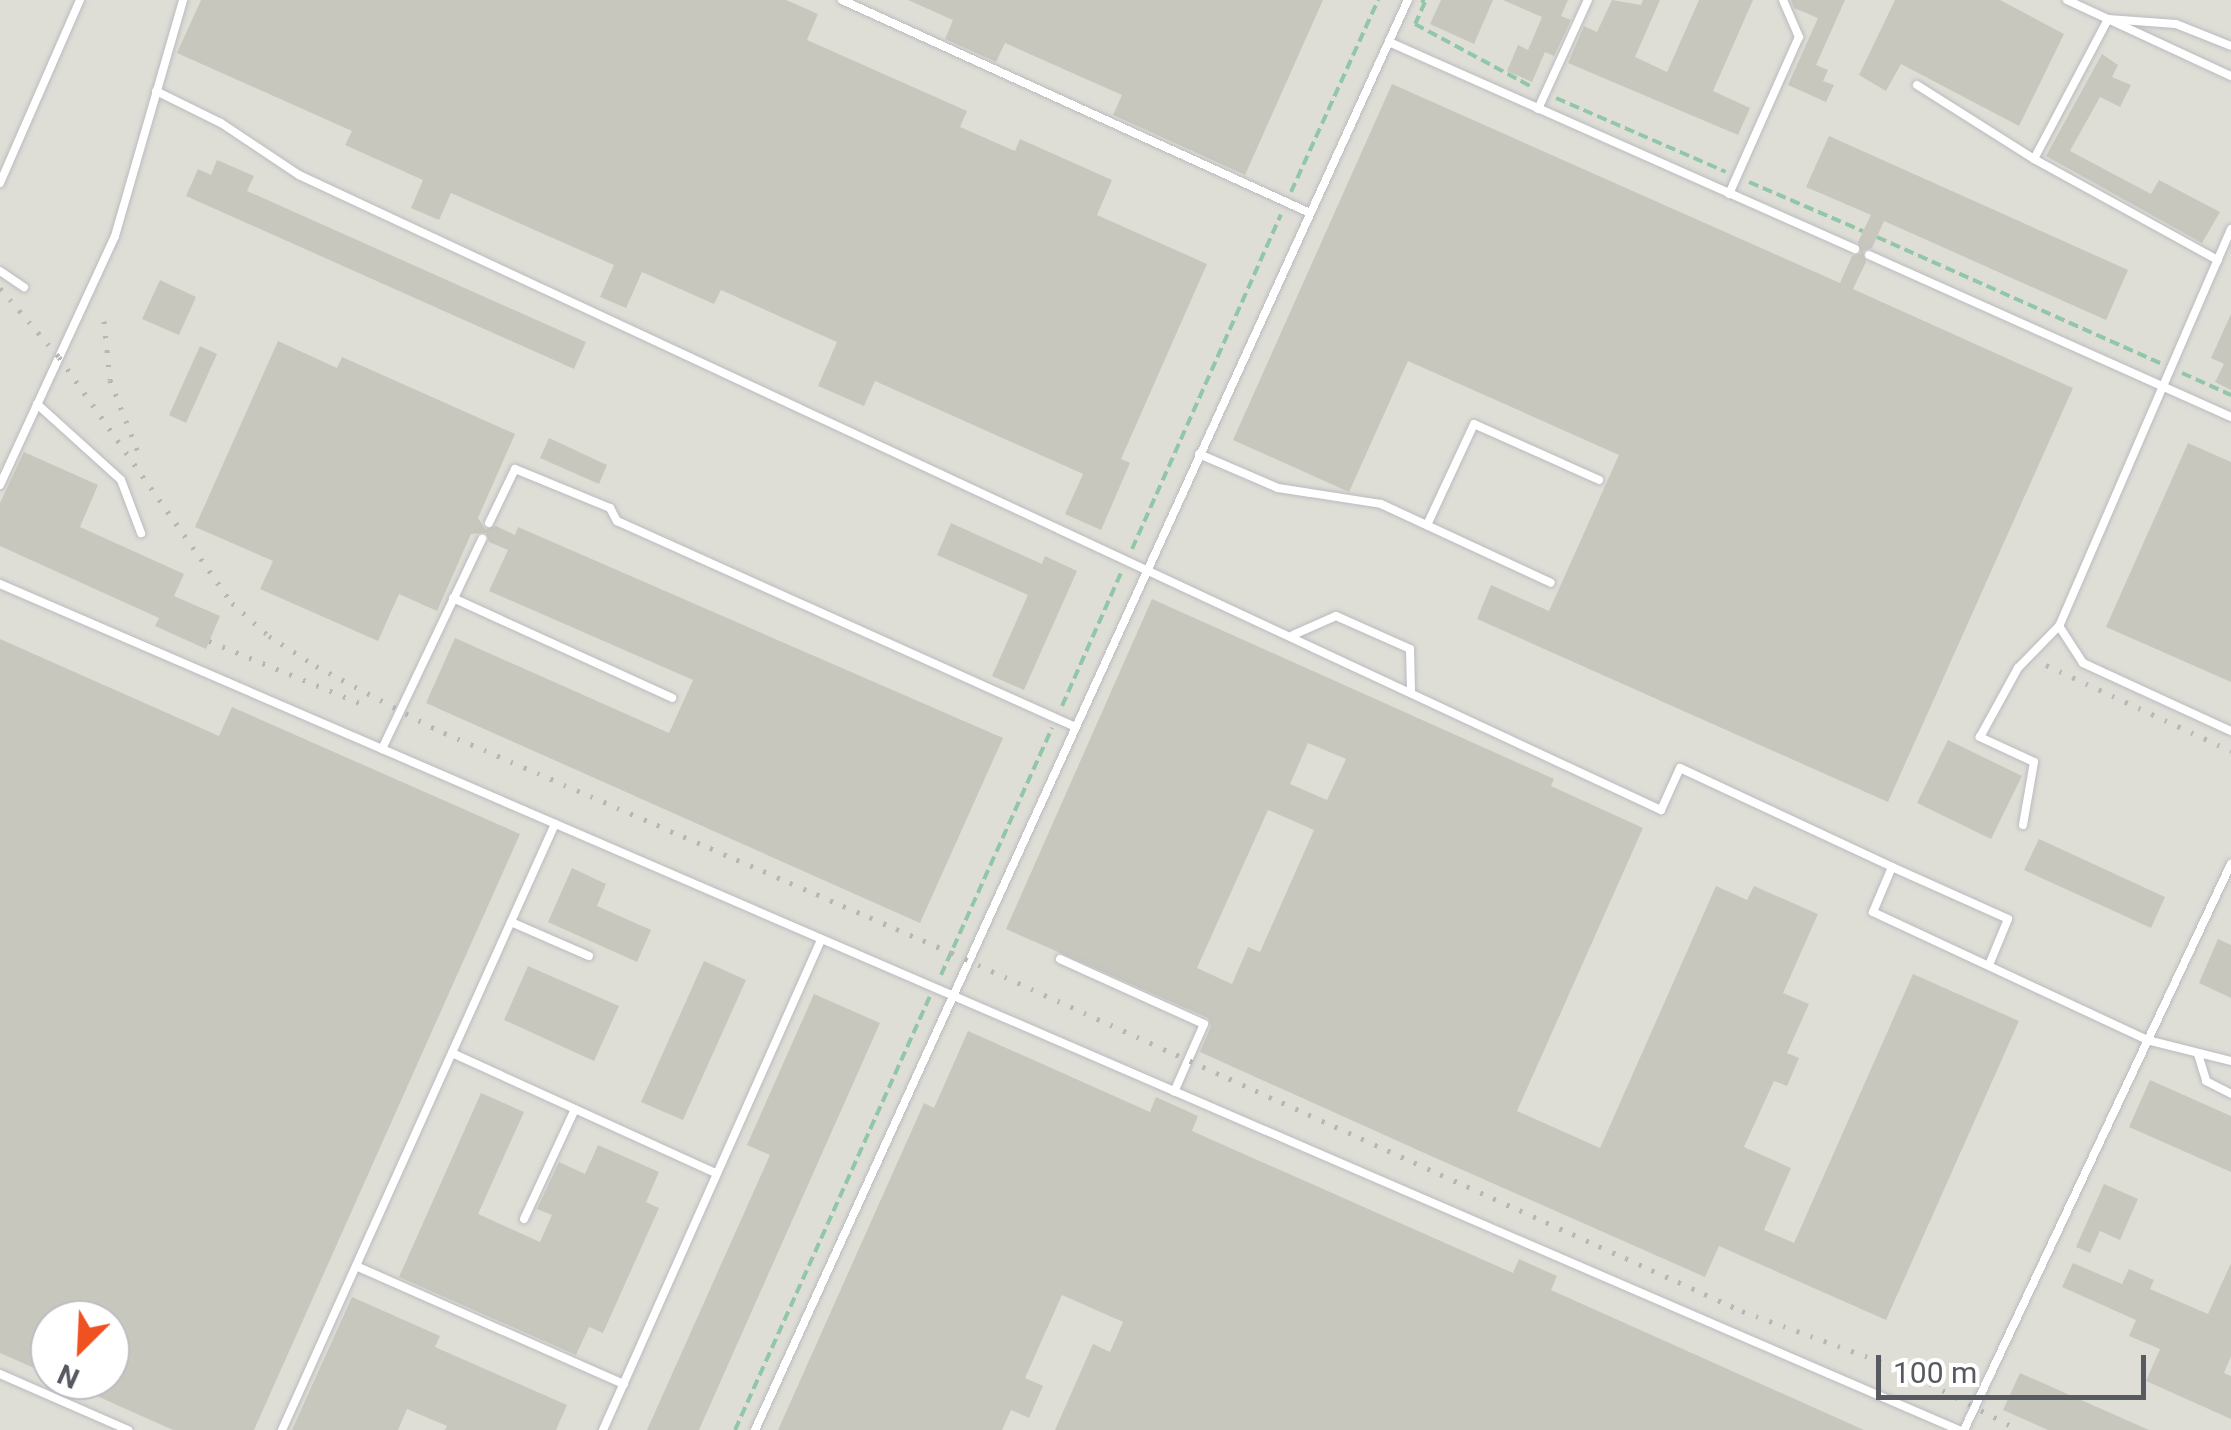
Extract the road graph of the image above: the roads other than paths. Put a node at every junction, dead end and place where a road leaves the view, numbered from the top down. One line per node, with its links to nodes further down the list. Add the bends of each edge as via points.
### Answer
1 (80, 0): 16 (lane)
2 (184, 0): 13 (lane)
3 (842, 0): 18 (lane)
4 (1408, 0): 9 (lane)
5 (1588, 0): 14 (lane)
6 (1783, 0): 17 (lane, via 1799,37)
7 (2067, 0): 8 (lane)
8 (2108, 19): 10 (lane, via 2176,24); 11 (lane); 15 (lane)
9 (1389, 42): 14 (lane); 18 (lane)
10 (2231, 46)
11 (2231, 76)
12 (1917, 86): 15 (lane)
13 (156, 91): 26 (lane, via 115,236); 35 (lane, via 299,174)
14 (1538, 108): 17 (lane)
15 (2034, 159): 22 (lane)
16 (0, 183)
17 (1730, 194): 20 (lane)
18 (1310, 213): 28 (lane)
19 (2231, 228): 22 (lane)
20 (1855, 249)
21 (1868, 255): 25 (lane)
22 (2218, 260): 25 (lane)
23 (0, 271): 24 (lane)
24 (24, 287)
25 (2165, 388): 27 (lane); 39 (lane)
26 (37, 404): 30 (lane); 33 (lane, via 120,480)
27 (2231, 418)
28 (1199, 454): 32 (lane, via 1278,488 1381,504); 35 (lane)
29 (1599, 480): 32 (lane, via 1474,424)
30 (0, 485)
31 (490, 524): 43 (lane, via 515,469)
32 (1427, 525): 36 (lane)
33 (140, 533)
34 (482, 539): 38 (lane)
35 (1147, 566): 40 (lane); 43 (lane)
36 (1551, 583)
37 (0, 584): 45 (lane)
38 (453, 598): 42 (lane); 45 (lane)
39 (2058, 626): 44 (lane, via 2083,662); 47 (lane, via 2018,668 1980,737 2034,762)
40 (1293, 635): 41 (lane); 41 (lane, via 1336,616 1410,649)
41 (1412, 692): 49 (lane, via 1662,810 1680,768)
42 (672, 698)
43 (1074, 726): 55 (lane)
44 (2231, 731)
45 (382, 749): 46 (lane)
46 (555, 824): 50 (lane); 51 (lane)
47 (2023, 824)
48 (2231, 864): 56 (lane)
49 (1892, 867): 54 (lane, via 1873,912); 54 (lane, via 2008,919)
50 (511, 922): 52 (lane); 57 (lane)
51 (821, 940): 55 (lane); 63 (lane)
52 (589, 956)
53 (1060, 959): 60 (lane, via 1204,1024)
54 (1989, 964): 56 (lane)
55 (950, 995): 60 (lane); 71 (lane)
56 (2147, 1040): 58 (lane); 72 (lane)
57 (452, 1053): 62 (lane); 65 (lane)
58 (2198, 1054): 59 (lane); 61 (lane, via 2206,1081)
59 (2231, 1061)
60 (1174, 1092): 72 (lane)
61 (2231, 1094)
62 (575, 1109): 63 (lane); 64 (lane)
63 (717, 1174): 67 (lane)
64 (524, 1219)
65 (356, 1266): 67 (lane); 69 (lane)
66 (0, 1374): 68 (lane)
67 (624, 1384): 70 (lane)
68 (128, 1430)
69 (282, 1430)
70 (603, 1430)
71 (755, 1430)
72 (1961, 1430)

